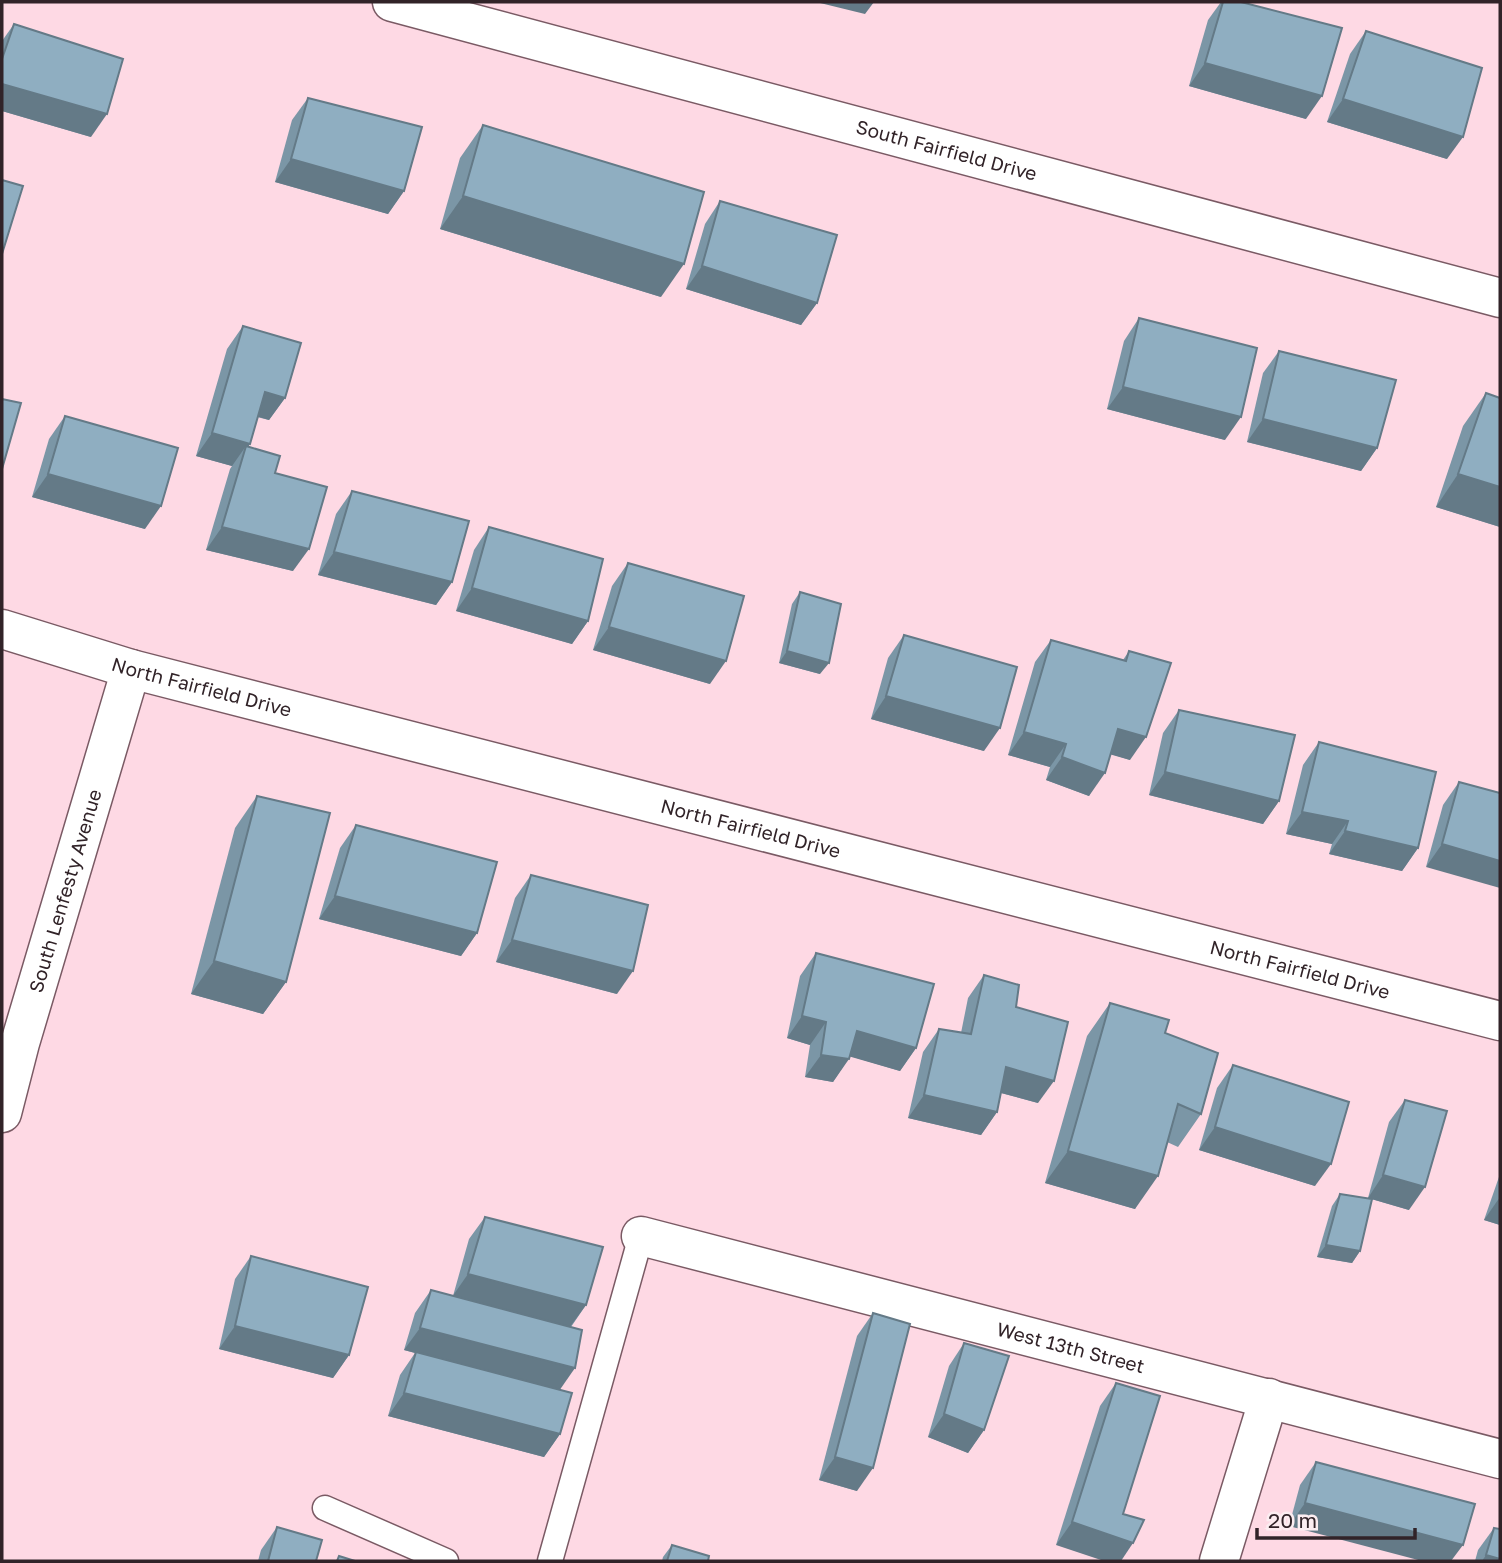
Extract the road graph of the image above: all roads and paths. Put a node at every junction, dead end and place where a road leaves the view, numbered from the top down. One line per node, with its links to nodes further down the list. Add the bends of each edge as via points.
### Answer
1 (392, 2): 2 (street, South Fairfield Drive)
2 (1500, 298)
3 (2, 629): 4 (street, North Fairfield Drive)
4 (131, 669): 5 (street, North Fairfield Drive); 6 (street, South Lenfesty Avenue)
5 (1500, 1021)
6 (11, 1042): 7 (street, South Lenfesty Avenue)
7 (2, 1113)
8 (641, 1236): 9 (street, West 13th Street); 13 (lane)
9 (1269, 1398): 10 (street, West 13th Street); 14 (street)
10 (1500, 1459)
11 (325, 1508): 12 (lane)
12 (446, 1561)
13 (550, 1561)
14 (1219, 1561)

